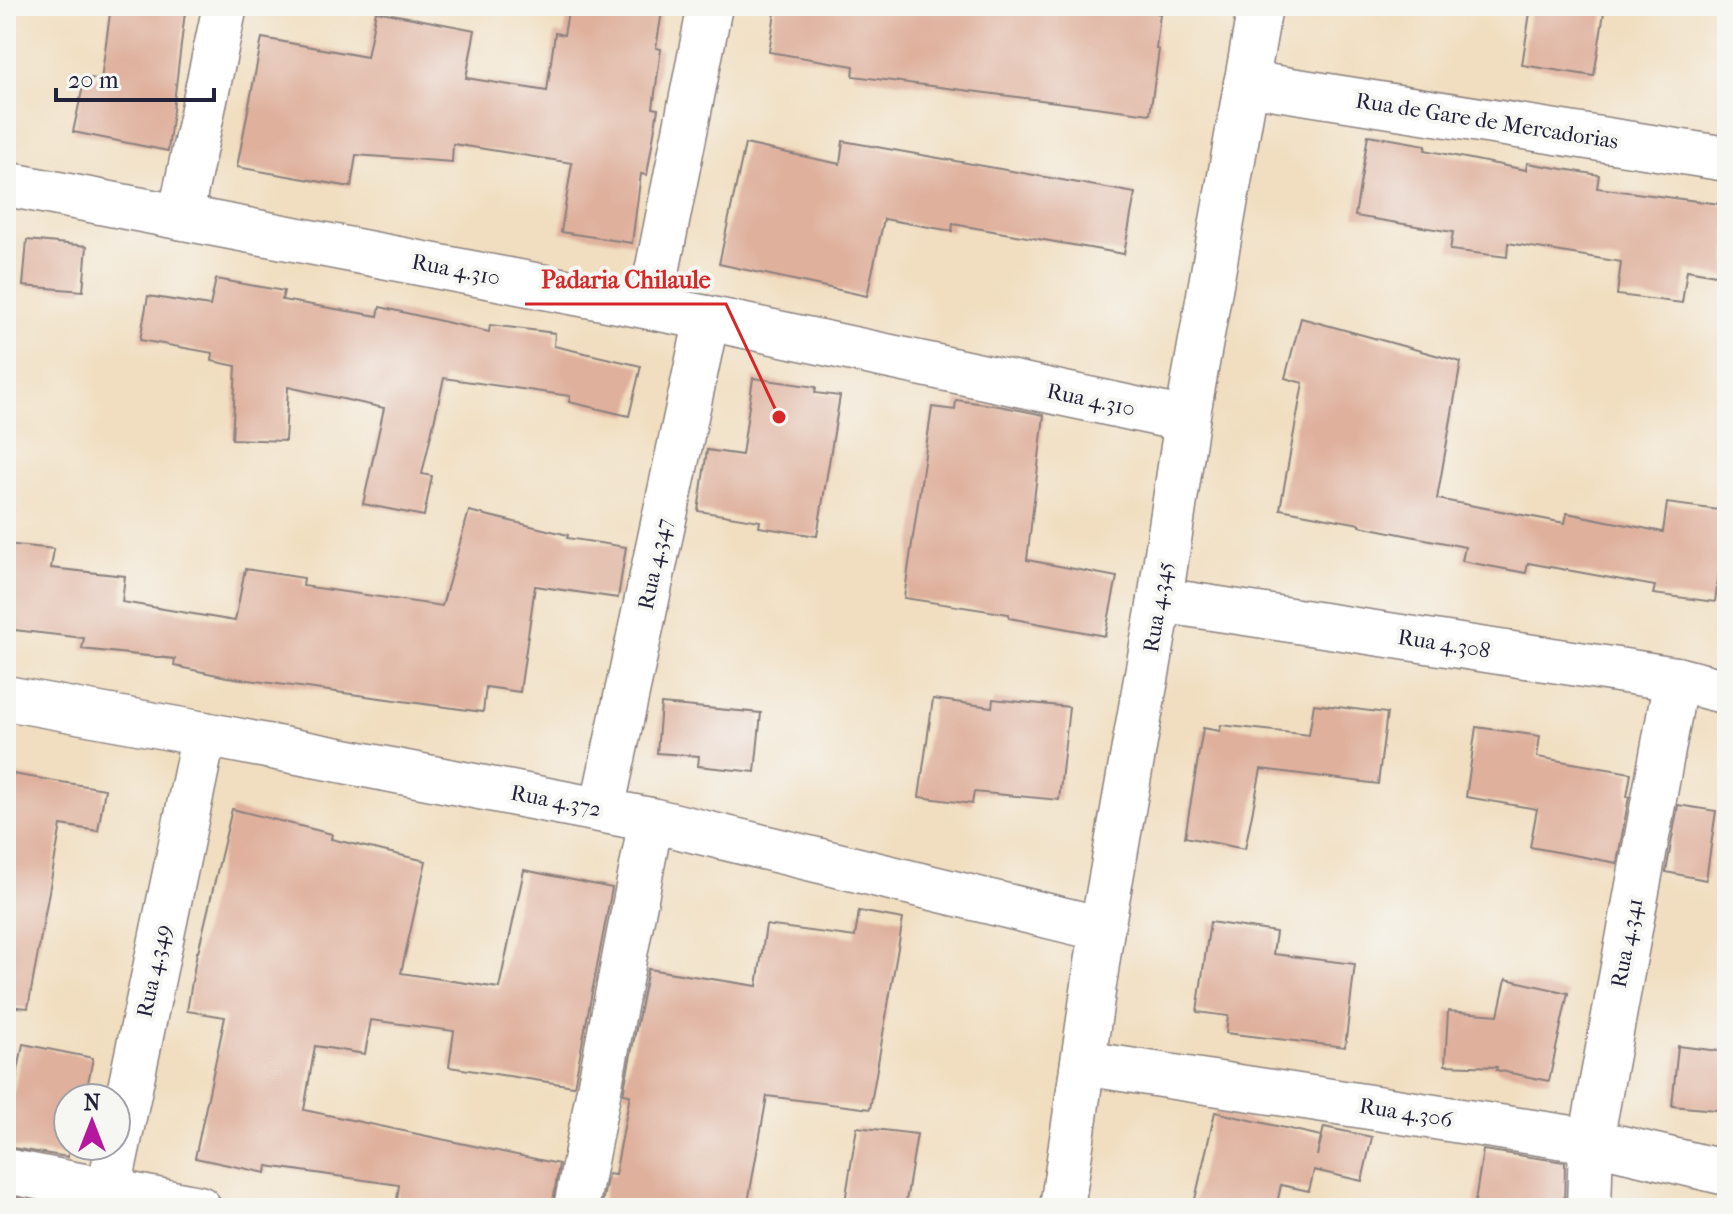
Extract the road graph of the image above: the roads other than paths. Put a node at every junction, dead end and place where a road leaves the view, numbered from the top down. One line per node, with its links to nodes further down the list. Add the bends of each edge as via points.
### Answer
1 (225, 6): 7 (street)
2 (710, 6): 8 (street)
3 (1260, 6): 4 (street, Rua 4.345)
4 (1246, 83): 5 (street, Rua de Gare de Mercadorias); 10 (street, Rua 4.345)
5 (1727, 159)
6 (6, 184): 7 (street, Rua 4.310)
7 (180, 217): 8 (street, Rua 4.310)
8 (650, 307): 9 (street, Rua 4.310)
9 (707, 318): 10 (street, Rua 4.310); 16 (street, Rua 4.347)
10 (1187, 420): 11 (street, Rua 4.345)
11 (1160, 600): 12 (street, Rua 4.308); 18 (street, Rua 4.345)
12 (1676, 679): 13 (street, Rua 4.308); 20 (street, Rua 4.341)
13 (1727, 692)
14 (6, 698): 15 (street, Rua 4.372)
15 (204, 734): 16 (street, Rua 4.372); 23 (street, Rua 4.349)
16 (602, 810): 17 (street, Rua 4.372)
17 (651, 820): 18 (street, Rua 4.372); 25 (street)
18 (1102, 929): 19 (street, Rua 4.345)
19 (1083, 1063): 20 (street, Rua 4.306); 26 (street, Rua 4.345)
20 (1591, 1141): 22 (street, Rua 4.306); 27 (street, Rua 4.341)
21 (6, 1171): 23 (street)
22 (1727, 1173)
23 (106, 1199): 24 (street)
24 (199, 1208)
25 (576, 1208)
26 (1062, 1208)
27 (1589, 1208)

